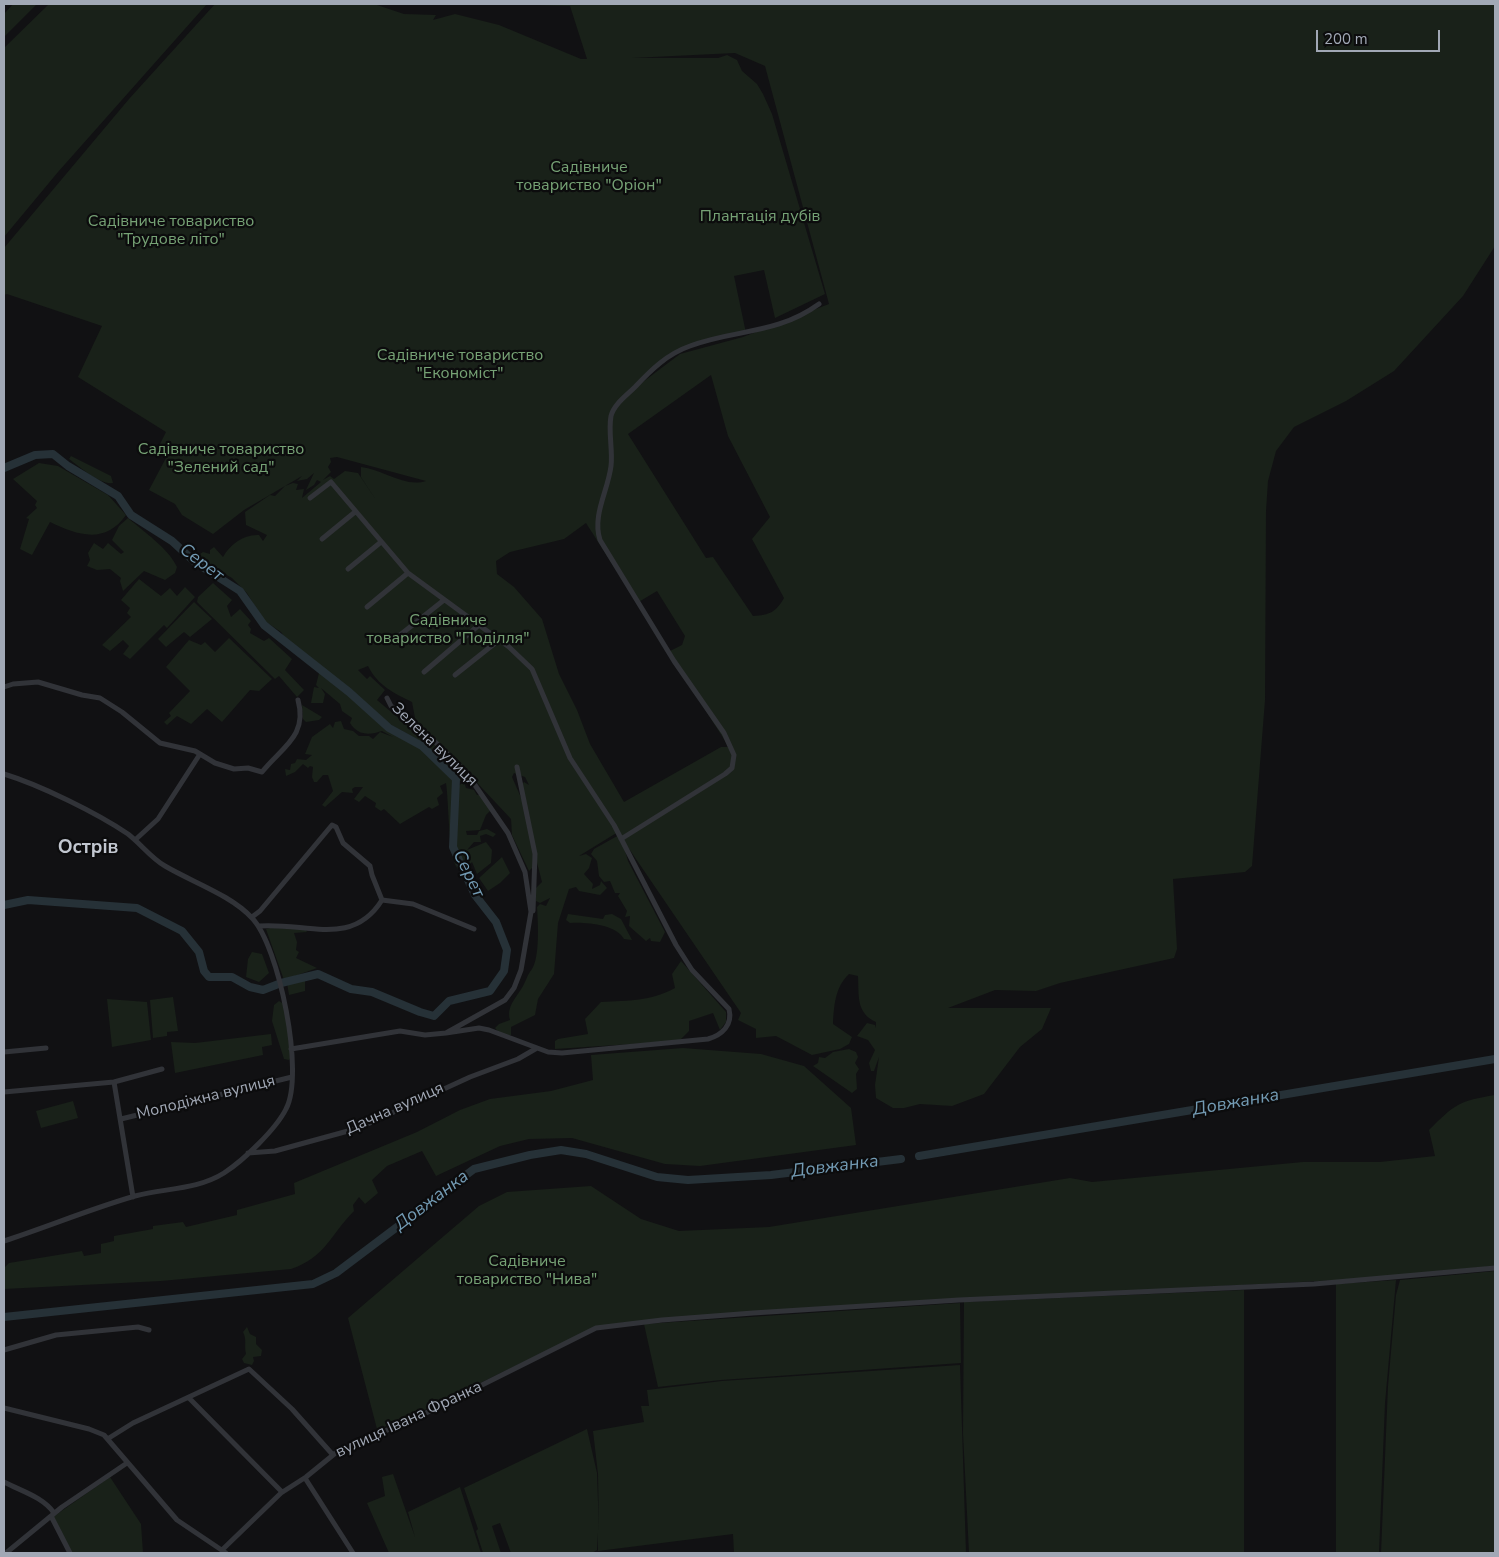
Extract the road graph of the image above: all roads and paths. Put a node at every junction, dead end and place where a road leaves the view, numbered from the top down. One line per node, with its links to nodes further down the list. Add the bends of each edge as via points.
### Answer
1 (819, 304): 22 (street, via 775,327 704,342 671,355 653,368 611,416 611,466 597,524 600,540 674,661 724,733 734,755 732,768 726,774)
2 (310, 498): 3 (street, via 332,482)
3 (355, 512): 4 (street); 5 (street)
4 (322, 539)
5 (381, 542): 6 (street); 7 (street)
6 (348, 569)
7 (408, 573): 8 (street); 9 (street)
8 (444, 600): 10 (street); 11 (street)
9 (367, 607)
10 (479, 625): 12 (street); 13 (street)
11 (395, 639)
12 (499, 640): 14 (street); 22 (street, via 534,672 570,758)
13 (424, 672)
14 (456, 676)
15 (4, 687): 18 (street, via 38,682 100,698 160,743)
16 (387, 698): 26 (street, Зелена вулиця, via 391,706 426,733 466,772 495,811 522,865)
17 (298, 700): 18 (street, via 301,717 296,735 262,772 234,769)
18 (200, 754): 23 (street, via 158,819)
19 (516, 767): 26 (street, via 535,854 534,909)
20 (5, 775): 21 (street); 23 (street, via 65,800)
21 (4, 781)
22 (621, 839): 31 (street, via 684,958 729,1009 729,1023 718,1036 690,1042 562,1053)
23 (135, 840): 25 (street, via 162,865 230,901)
24 (382, 900): 25 (street, via 370,866 343,843 334,825 327,829 271,899); 27 (street, via 369,916 352,927 325,930); 28 (street, via 413,904)
25 (252, 917): 27 (street)
26 (530, 919): 29 (street, Зелена вулиця, via 521,970 509,995 501,1004)
27 (259, 926): 32 (street, via 284,998)
28 (474, 929)
29 (446, 1033): 31 (street, via 479,1028); 32 (street, Зелена вулиця, via 425,1035 400,1031)
30 (46, 1048): 33 (street)
31 (537, 1048): 40 (street, Дачна вулиця, via 359,1128 275,1151)
32 (291, 1049): 35 (street)
33 (4, 1052)
34 (162, 1069): 36 (street)
35 (292, 1077): 39 (street, Молодіжна вулиця); 40 (street, via 286,1109)
36 (114, 1082): 38 (street); 39 (street)
37 (4, 1084): 38 (street)
38 (5, 1092)
39 (120, 1119): 41 (street)
40 (248, 1153): 41 (street, via 224,1173 204,1182)
41 (133, 1197): 42 (street)
42 (4, 1241)
43 (1495, 1268): 49 (street, вулиця Івана Франка, via 1314,1284 753,1313 662,1320 588,1331)
44 (149, 1330): 45 (street, via 138,1326 56,1335)
45 (4, 1350)
46 (189, 1398): 48 (street, via 133,1423); 49 (street, via 249,1369 292,1409); 53 (street)
47 (4, 1408): 48 (street, via 89,1429)
48 (109, 1438): 50 (street)
49 (333, 1455): 51 (street, вулиця Івана Франка)
50 (127, 1462): 54 (street); 55 (street, via 177,1520)
51 (305, 1478): 53 (street, вулиця Івана Франка); 58 (street)
52 (4, 1482): 54 (street, via 38,1499)
53 (282, 1492): 55 (street, вулиця Івана Франка)
54 (53, 1514): 56 (street); 57 (street)
55 (224, 1552)
56 (6, 1553)
57 (70, 1553)
58 (353, 1553)

